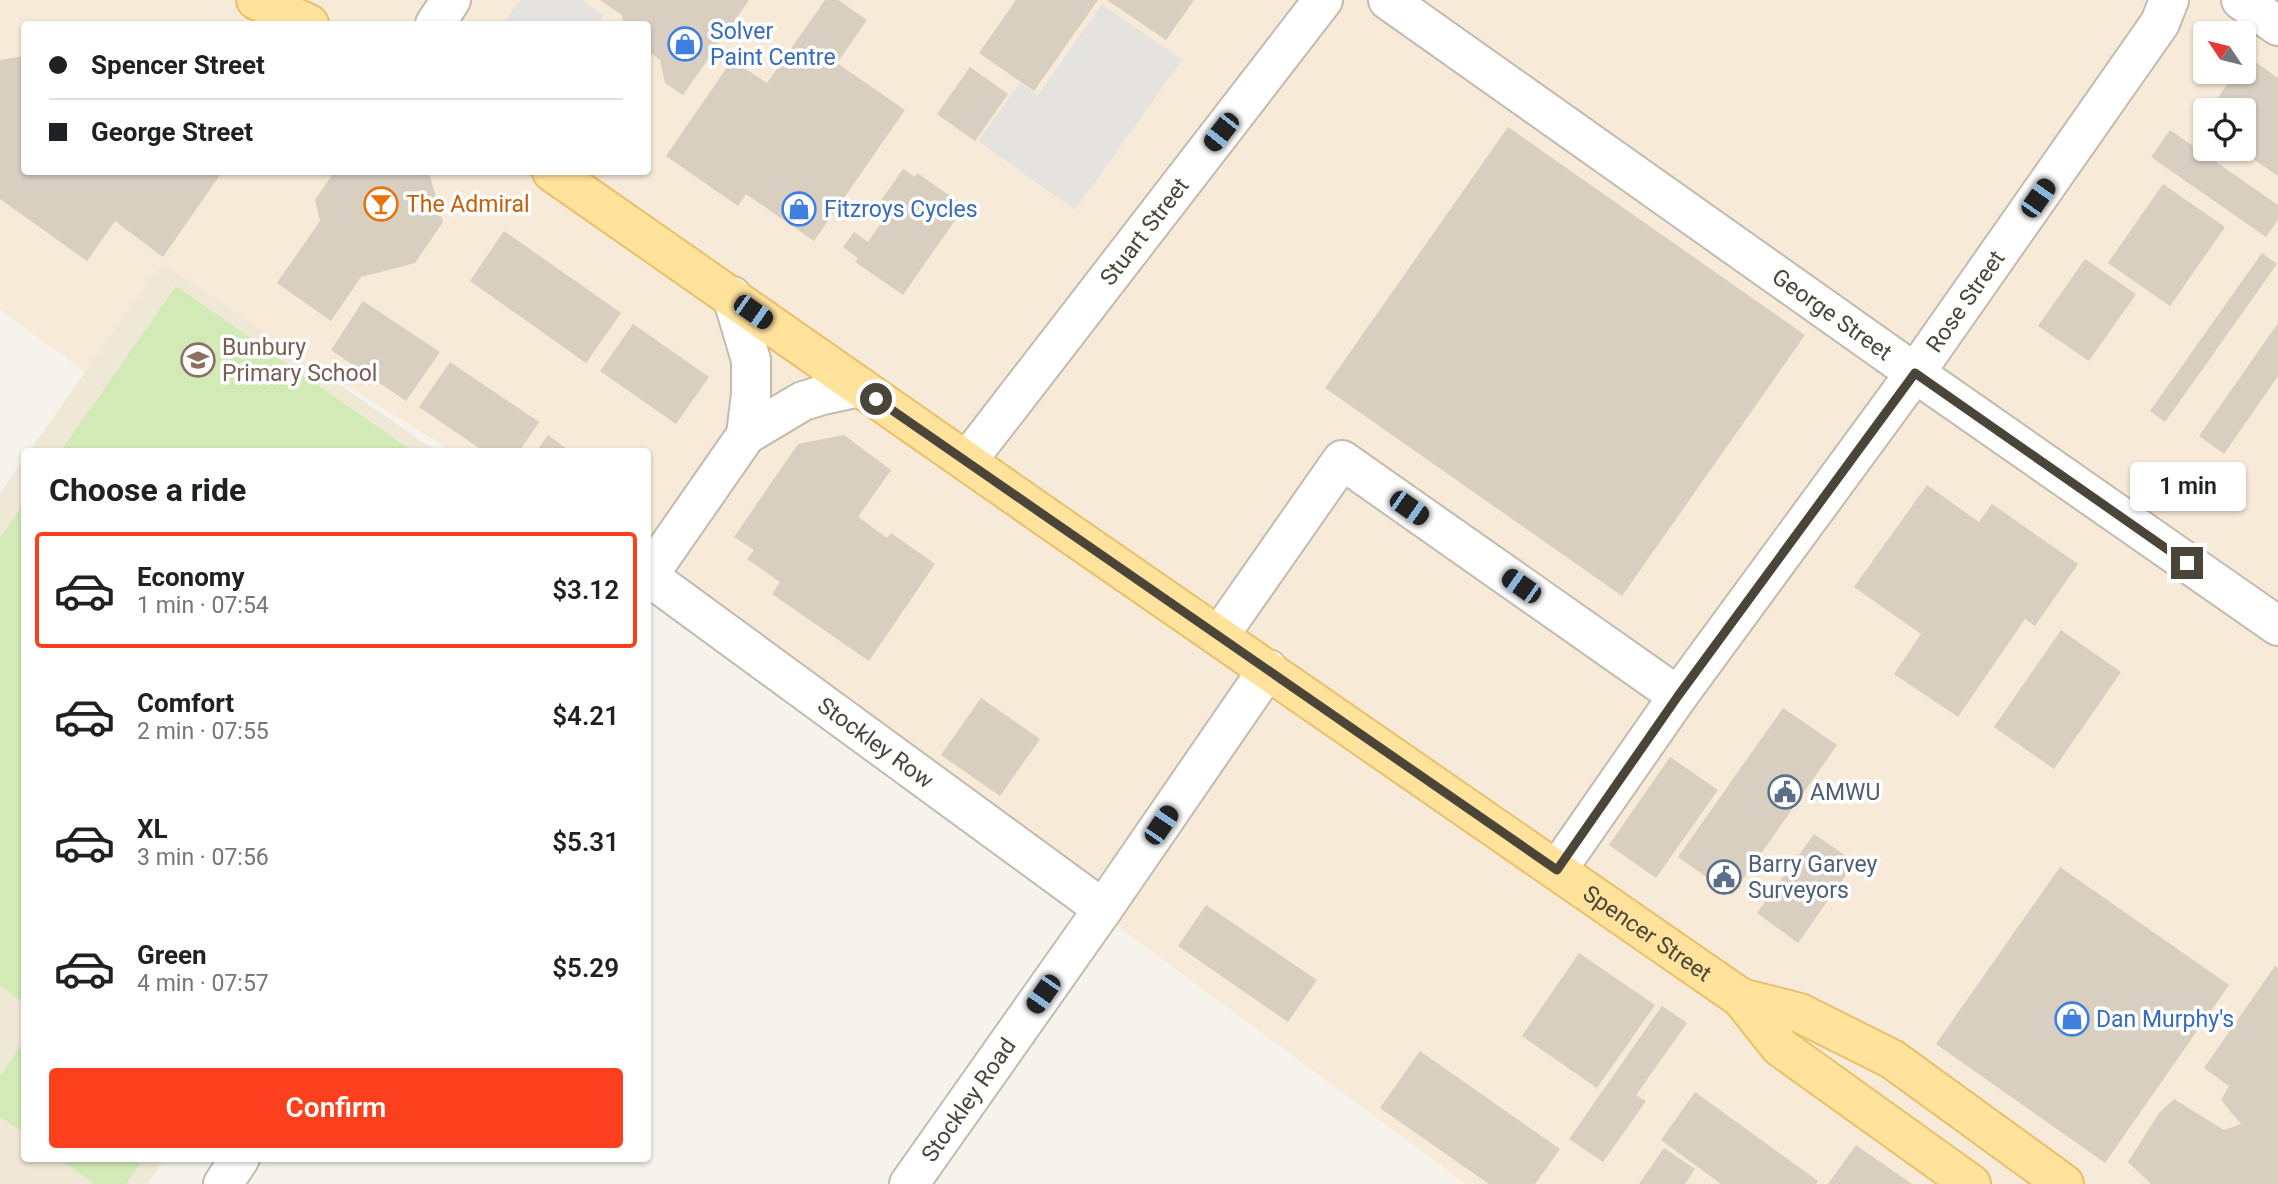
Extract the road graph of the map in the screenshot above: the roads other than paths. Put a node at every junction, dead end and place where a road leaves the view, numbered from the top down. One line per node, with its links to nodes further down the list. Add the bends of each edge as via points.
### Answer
1 (256, 0): 7 (main road)
2 (451, 0): 8 (street)
3 (1323, 0): 15 (street, Stuart Street)
4 (1388, 0): 12 (street, George Street)
5 (2169, 0): 12 (street, Rose Street, via 2160,23)
6 (2241, 0): 9 (street)
7 (302, 21)
8 (437, 21)
9 (2278, 26)
10 (556, 175): 11 (main road, Spencer Street)
11 (732, 296): 13 (main road, Spencer Street); 14 (street, via 751,360)
12 (1915, 373): 18 (street, George Street); 21 (street, Rose Street)
13 (860, 387): 14 (street, via 803,401); 15 (main road, Spencer Street)
14 (746, 435): 16 (street)
15 (967, 461): 19 (main road, Spencer Street)
16 (651, 572)
17 (651, 578): 23 (street, Stockley Row)
18 (2278, 626)
19 (1219, 636): 20 (main road, Spencer Street); 21 (street, via 1342,460)
20 (1268, 669): 22 (main road, Spencer Street); 23 (street, Stockley Road)
21 (1678, 696): 22 (street, Rose Street)
22 (1557, 870): 24 (main road, Spencer Street)
23 (1103, 909): 27 (street, Stockley Road)
24 (1741, 998): 28 (main road, Spencer Street, via 1780,1047); 29 (main road, Spencer Street, via 1800,1013 1892,1059)
25 (237, 1162): 26 (street)
26 (223, 1184)
27 (909, 1184)
28 (1971, 1184)
29 (2064, 1184)

